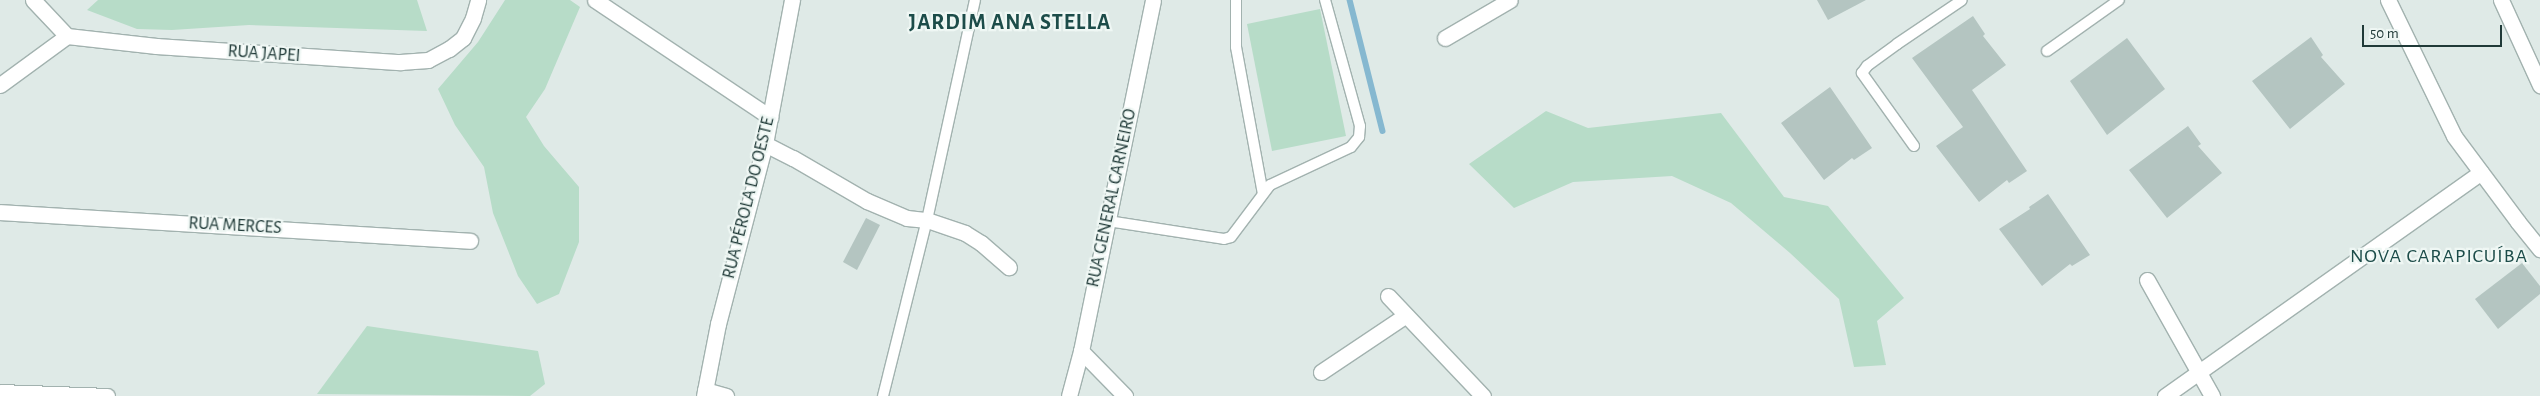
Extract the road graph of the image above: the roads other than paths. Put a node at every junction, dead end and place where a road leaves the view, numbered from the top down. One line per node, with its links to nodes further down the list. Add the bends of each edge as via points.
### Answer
1 (33, 0): 14 (street)
2 (478, 0): 14 (street, RUA JAPEI, via 463,38 428,60 305,58)
3 (595, 0): 20 (street)
4 (792, 0): 20 (street, RUA PÉROLA DO OESTE)
5 (975, 0): 26 (lane)
6 (1153, 0): 27 (street, RUA GENERAL CARNEIRO)
7 (1236, 0): 24 (lane, via 1236,47)
8 (1325, 0): 24 (lane, via 1360,126 1359,137 1351,148 1270,184)
9 (1510, 0): 15 (street)
10 (1962, 0): 22 (lane, via 1897,44 1862,73)
11 (2119, 0): 16 (lane)
12 (2388, 0): 23 (street, via 2454,136)
13 (2501, 0): 17 (street)
14 (67, 36): 19 (street)
15 (1446, 38)
16 (2047, 51)
17 (2534, 58): 18 (street)
18 (2540, 84)
19 (0, 85)
20 (770, 117): 21 (street, RUA PÉROLA DO OESTE)
21 (765, 144): 26 (street, via 867,201 907,218); 38 (street, RUA PÉROLA DO OESTE, via 718,324)
22 (1914, 146)
23 (2481, 172): 29 (street); 36 (street)
24 (1263, 194): 27 (lane, via 1237,231 1224,239)
25 (0, 212): 28 (street, RUA MERCES)
26 (927, 220): 30 (street, via 964,233); 42 (lane)
27 (1108, 221): 34 (street, RUA GENERAL CARNEIRO)
28 (470, 241)
29 (2540, 249)
30 (1009, 267)
31 (2147, 280): 36 (street)
32 (1388, 296): 33 (street)
33 (1406, 316): 35 (street); 39 (street)
34 (1081, 351): 43 (street, RUA GENERAL CARNEIRO); 44 (street)
35 (1321, 372)
36 (2199, 372): 45 (street); 46 (street)
37 (0, 393): 40 (street)
38 (704, 393): 41 (street)
39 (1478, 394)
40 (107, 396)
41 (726, 396)
42 (883, 396)
43 (1069, 396)
44 (1125, 396)
45 (2165, 396)
46 (2212, 396)

